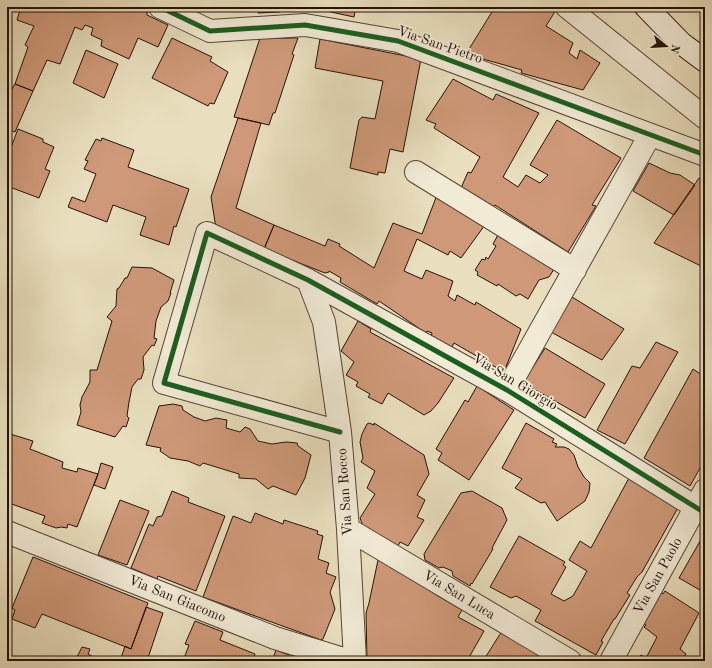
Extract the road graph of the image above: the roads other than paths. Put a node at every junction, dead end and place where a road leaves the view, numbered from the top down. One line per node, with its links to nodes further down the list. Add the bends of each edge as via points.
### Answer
1 (160, 7): 6 (street, Via San Pietro, via 210,31 305,25 398,41)
2 (567, 7): 5 (street)
3 (646, 7): 4 (street, via 681,43)
4 (705, 61)
5 (705, 118)
6 (650, 135): 7 (street, Via San Pietro); 9 (street)
7 (705, 155)
8 (416, 172): 9 (street)
9 (574, 270): 11 (street)
10 (308, 280): 11 (street, Via San Giorgio); 12 (street, Via San Rocco, via 324,322); 12 (street, Via San Giorgio, via 207,233 164,383)
11 (507, 390): 13 (street, Via San Giorgio)
12 (340, 432): 14 (street, Via San Rocco)
13 (702, 503): 19 (street, Via San Paolo)
14 (348, 529): 17 (street, Via San Rocco); 18 (street, Via San Luca)
15 (7, 532): 16 (street, Via San Giacomo, via 275,638)
16 (350, 661)
17 (355, 661)
18 (570, 661)
19 (611, 661)

